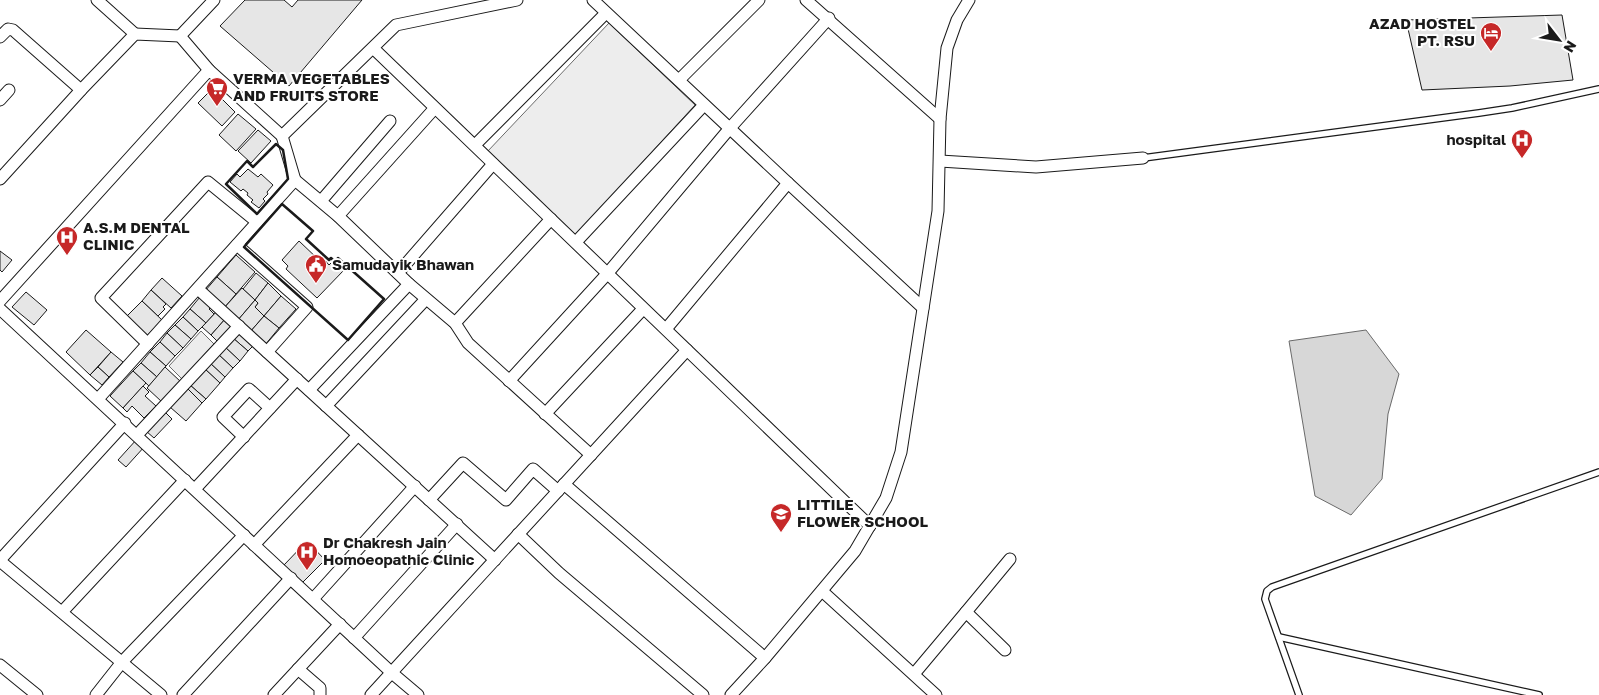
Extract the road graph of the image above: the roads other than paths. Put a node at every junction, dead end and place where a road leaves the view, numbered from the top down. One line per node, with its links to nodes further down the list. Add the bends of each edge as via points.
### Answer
1 (98, 0): 10 (street)
2 (214, 0): 11 (street)
3 (517, 0): 13 (street, via 396,25)
4 (593, 0): 8 (street)
5 (759, 0): 15 (street)
6 (806, 0): 9 (street)
7 (968, 0): 22 (street, via 947,48)
8 (606, 12): 15 (street); 26 (street)
9 (829, 18): 22 (street); 24 (street)
10 (135, 34): 11 (street); 18 (street)
11 (180, 36): 14 (street)
12 (0, 37): 18 (street, via 13,30)
13 (373, 48): 21 (street); 25 (street)
14 (209, 70): 25 (street); 43 (street)
15 (679, 80): 20 (street)
16 (1599, 89): 27 (lane, via 1479,113)
17 (9, 90): 19 (street)
18 (81, 90): 30 (street)
19 (0, 100)
20 (704, 105): 24 (street); 37 (street)
21 (434, 109): 26 (street); 34 (street)
22 (940, 119): 28 (street)
23 (390, 121): 33 (street)
24 (730, 128): 32 (street); 40 (street)
25 (282, 136): 31 (street)
26 (475, 145): 29 (street)
27 (1143, 158): 28 (street, via 1036,167)
28 (940, 162): 45 (street, via 938,212)
29 (493, 164): 35 (street); 39 (street)
30 (0, 178)
31 (295, 180): 33 (street); 36 (street)
32 (788, 183): 45 (street); 50 (street)
33 (321, 201): 34 (street)
34 (338, 216): 39 (street)
35 (551, 219): 37 (street); 48 (street)
36 (258, 222): 38 (street); 51 (street, via 208,182 101,298)
37 (576, 242): 40 (street)
38 (237, 245): 42 (street); 53 (street, via 307,307)
39 (398, 273): 41 (street)
40 (607, 274): 47 (street); 55 (street)
41 (409, 284): 44 (street); 56 (street)
42 (198, 289): 49 (street); 51 (street)
43 (1, 296)
44 (426, 299): 48 (street); 58 (street)
45 (923, 308): 73 (street, via 901,452 886,498)
46 (0, 309): 57 (street)
47 (643, 309): 50 (street); 60 (street)
48 (455, 324): 55 (street, via 468,343)
49 (239, 326): 53 (street); 62 (street)
50 (666, 330): 52 (street)
51 (148, 344): 57 (street)
52 (687, 350): 65 (street); 73 (street)
53 (267, 352): 54 (street)
54 (297, 379): 56 (street); 59 (street)
55 (509, 381): 60 (street)
56 (309, 390): 58 (street)
57 (98, 399): 61 (street)
58 (326, 406): 63 (street)
59 (270, 408): 64 (street); 64 (street, via 249,389 223,417)
60 (545, 414): 65 (street)
61 (125, 423): 62 (street); 79 (street)
62 (137, 435): 67 (street)
63 (358, 435): 68 (street); 76 (street)
64 (244, 437): 70 (street)
65 (591, 455): 69 (street)
66 (1599, 472): 86 (lane, via 1272,587 1265,599)
67 (185, 480): 70 (street); 83 (street)
68 (415, 486): 71 (street); 82 (street)
69 (561, 488): 71 (street, via 533,470 506,500 463,463); 74 (street); 89 (street)
70 (195, 490): 75 (street)
71 (429, 500): 72 (street)
72 (456, 524): 78 (street); 87 (street)
73 (870, 526): 81 (street, via 855,551)
74 (518, 534): 78 (street); 103 (street, via 559,573)
75 (244, 535): 76 (street); 90 (street)
76 (254, 545): 80 (street)
77 (1010, 559): 84 (street)
78 (495, 560): 93 (street)
79 (0, 561): 83 (street)
80 (290, 578): 82 (street); 98 (street)
81 (822, 591): 89 (street); 94 (street)
82 (313, 599): 85 (street)
83 (62, 612): 90 (street)
84 (966, 612): 88 (street); 94 (street)
85 (340, 624): 87 (street); 92 (street)
86 (1279, 637): 106 (lane); 107 (lane)
87 (354, 638): 93 (street)
88 (1005, 650)
89 (765, 658): 104 (street)
90 (122, 662): 96 (street); 97 (street)
91 (0, 665): 95 (street)
92 (298, 669): 99 (street); 100 (street, via 320,688)
93 (392, 673): 101 (street); 102 (street)
94 (914, 674): 105 (street)
95 (37, 695)
96 (96, 695)
97 (161, 695)
98 (183, 695)
99 (274, 695)
100 (320, 695)
101 (371, 695)
102 (418, 695)
103 (703, 695)
104 (731, 695)
105 (936, 695)
106 (1300, 695)
107 (1539, 695)

